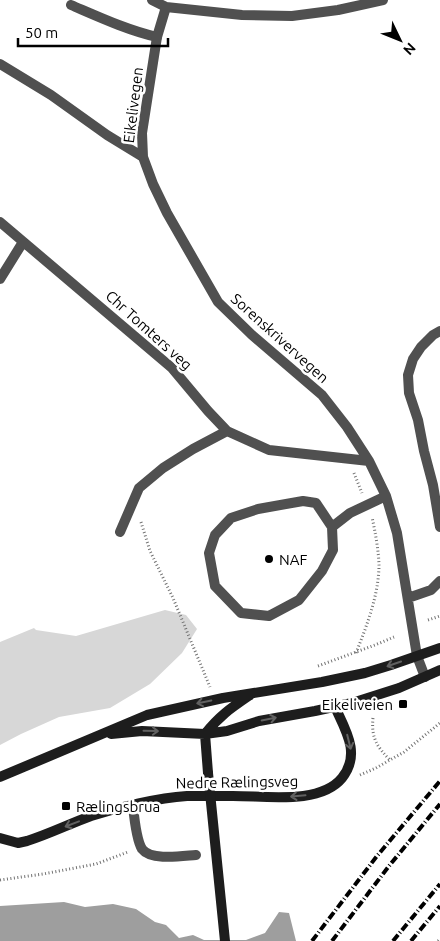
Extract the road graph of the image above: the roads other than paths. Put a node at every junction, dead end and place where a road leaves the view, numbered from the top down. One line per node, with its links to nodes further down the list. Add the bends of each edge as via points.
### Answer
1 (152, 0): 4 (street)
2 (383, 0): 4 (street, via 292,16 242,15)
3 (71, 5): 5 (street)
4 (166, 7): 5 (street, Eikelivegen)
5 (157, 37): 7 (street, Eikelivegen, via 142,133)
6 (0, 64): 7 (street)
7 (143, 157): 13 (street, Sorenskrivervegen, via 167,213 218,302 322,395)
8 (0, 222): 9 (street, Chr Tomters veg)
9 (23, 242): 10 (street); 12 (street, Chr Tomters veg, via 172,368)
10 (0, 279)
11 (440, 331): 16 (street, via 413,359 408,375 409,393 418,420)
12 (227, 431): 13 (street, Chr Tomters veg, via 269,450); 17 (street, via 164,468 140,488)
13 (369, 462): 14 (street, Sorenskrivervegen)
14 (386, 496): 15 (street, via 350,513); 19 (street, Sorenskrivervegen, via 397,533)
15 (332, 527): 15 (street, via 333,550 322,571 299,600 269,616 241,612 215,586 209,553 215,535 232,518 258,509 303,501 316,503)
16 (440, 527)
17 (120, 532)
18 (440, 581): 19 (street, via 431,590)
19 (408, 598): 21 (street, Sorenskrivervegen)
20 (440, 648): 21 (main road)
21 (418, 656): 23 (street, Sorenskrivervegen); 24 (main road, one-way to 24, via 365,673)
22 (440, 670): 23 (main road)
23 (425, 676): 25 (main road, via 399,688)
24 (252, 693): 26 (main road, one-way to 26, via 146,715); 27 (main road, via 226,710)
25 (335, 707): 27 (main road, one-way to 25); 29 (main road, Nedre Rælingsveg, one-way to 29, via 351,746 351,757 342,778 319,793 300,797 187,796)
26 (102, 734): 27 (main road, one-way to 27, via 142,731); 28 (main road)
27 (205, 734): 32 (main road, Nedre Rælingsveg, bridge)
28 (0, 777)
29 (132, 806): 30 (main road, Nedre Rælingsveg, one-way to 30, via 92,816 27,842); 31 (street, via 141,847 147,854 158,857)
30 (0, 838)
31 (196, 855)
32 (225, 941)

